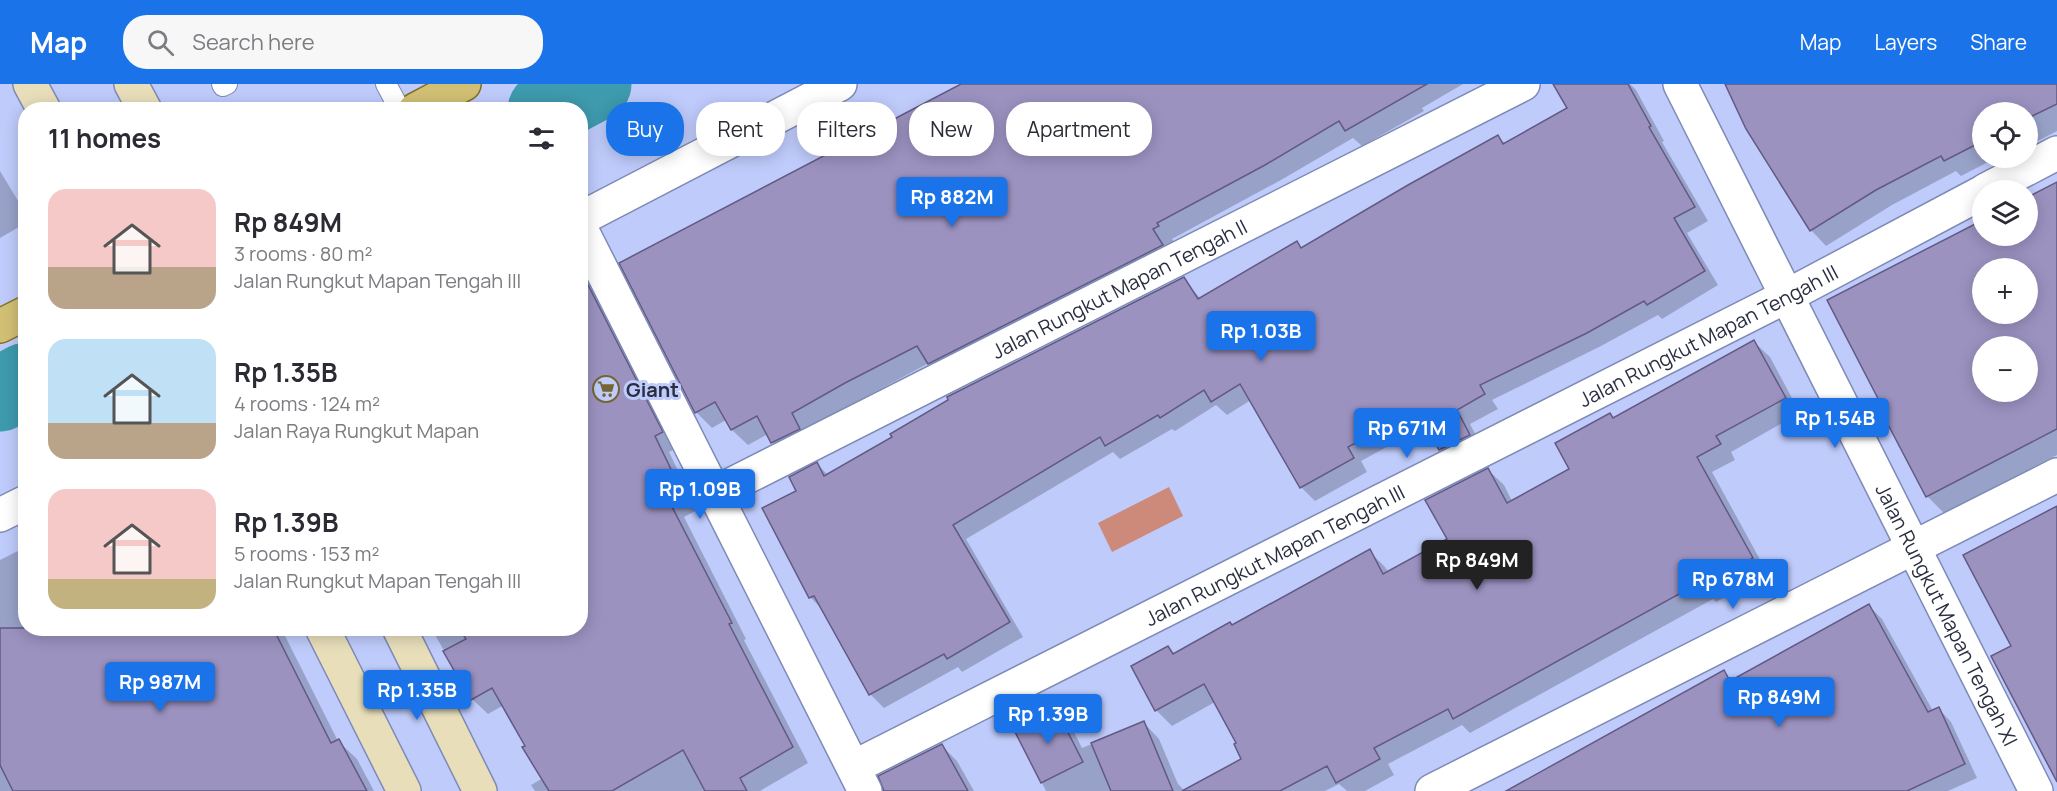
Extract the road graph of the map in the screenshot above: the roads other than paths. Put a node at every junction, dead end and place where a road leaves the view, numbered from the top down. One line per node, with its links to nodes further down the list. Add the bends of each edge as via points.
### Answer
1 (30, 84): 10 (street)
2 (131, 84): 11 (street)
3 (222, 84): 4 (lane)
4 (227, 84)
5 (386, 84): 12 (lane)
6 (465, 84): 13 (main road)
7 (840, 84): 17 (street)
8 (1523, 84): 23 (street, Jalan Rungkut Mapan Tengah II)
9 (1680, 84): 19 (street, Jalan Rungkut Mapan Tengah XI)
10 (40, 102)
11 (141, 102)
12 (396, 102)
13 (430, 102)
14 (2057, 153): 15 (street, Jalan Rungkut Mapan Tengah III)
15 (2005, 180)
16 (1972, 197): 19 (street, Jalan Rungkut Mapan Tengah III)
17 (588, 215)
18 (588, 243): 23 (street)
19 (1787, 296): 26 (street, Jalan Rungkut Mapan Tengah XI); 29 (street, Jalan Rungkut Mapan Tengah III)
20 (18, 317): 21 (main road)
21 (0, 326)
22 (2057, 476): 26 (street)
23 (715, 493): 29 (street)
24 (18, 506): 25 (street)
25 (0, 515)
26 (1914, 548): 33 (street); 34 (street, Jalan Rungkut Mapan Tengah XI)
27 (326, 636): 31 (street)
28 (403, 636): 32 (street)
29 (859, 779)
30 (2057, 782): 34 (street)
31 (404, 791)
32 (480, 791)
33 (1432, 791)
34 (2038, 791)

